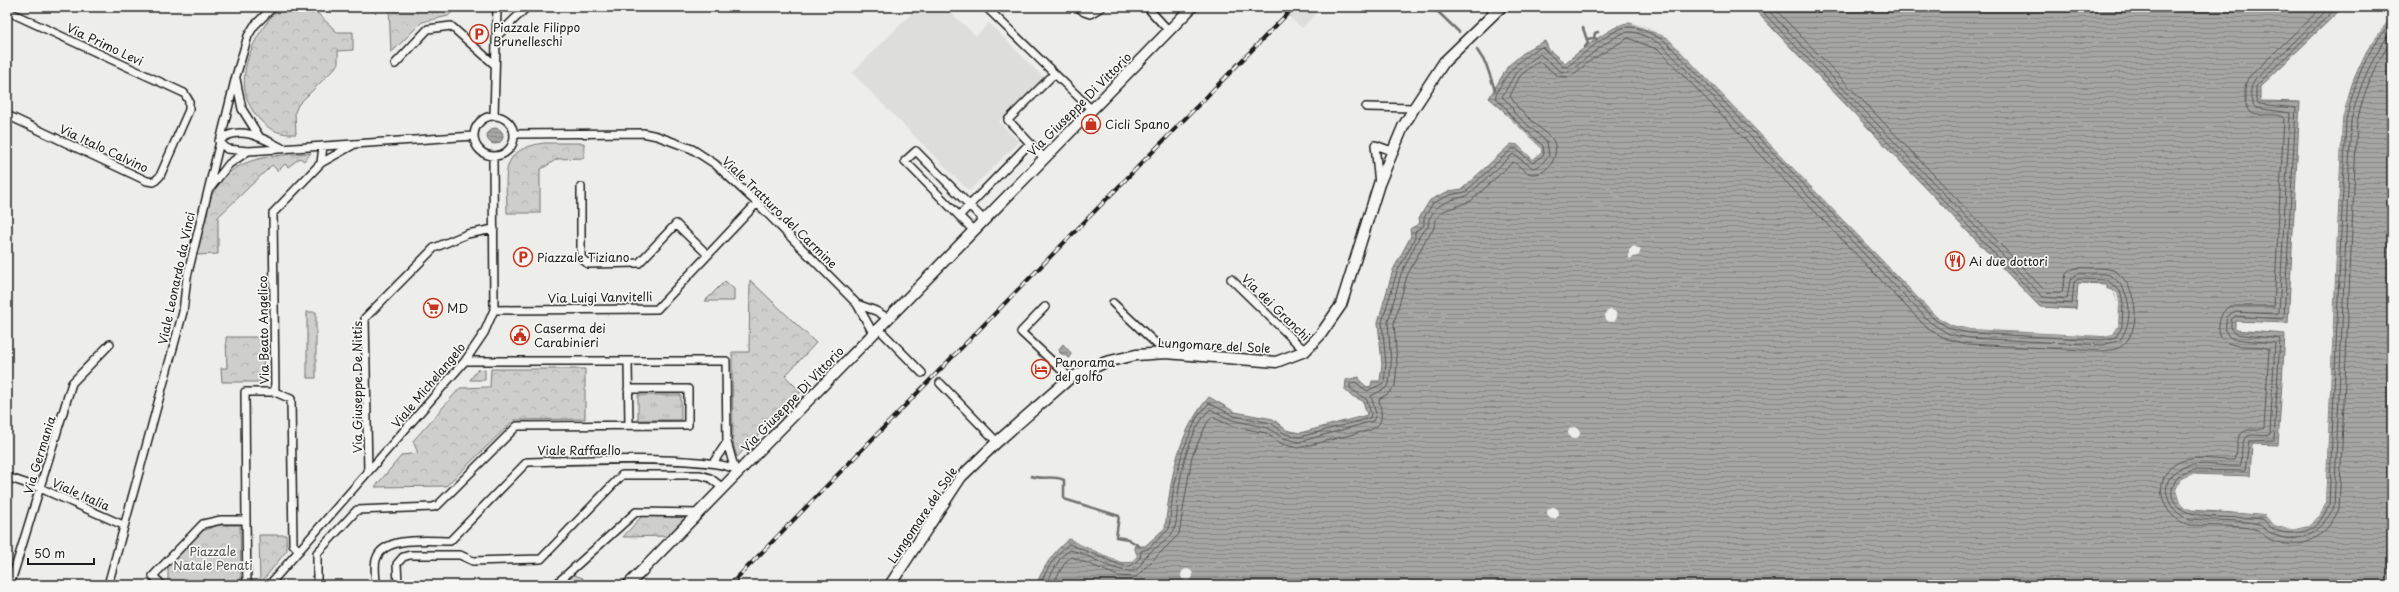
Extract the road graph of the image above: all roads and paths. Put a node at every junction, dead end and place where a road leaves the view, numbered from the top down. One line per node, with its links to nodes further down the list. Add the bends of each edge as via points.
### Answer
1 (273, 7): 16 (street, Viale Leonardo da Vinci, via 248,36)
2 (497, 7): 12 (street)
3 (527, 7): 12 (street)
4 (986, 7): 15 (street)
5 (1078, 7): 6 (street, via 1090,14)
6 (1102, 7)
7 (1147, 7): 11 (street)
8 (1192, 7): 11 (street, Via Giuseppe Di Vittorio)
9 (1501, 7): 19 (street, Lungomare del Sole, via 1444,62)
10 (7, 11): 17 (street, Via Primo Levi, via 184,93)
11 (1169, 31): 20 (street, Via Giuseppe Di Vittorio)
12 (496, 37): 14 (street)
13 (395, 64): 14 (street, via 428,29 451,26)
14 (495, 66): 22 (street)
15 (1054, 74): 20 (street); 27 (street, via 1008,120)
16 (236, 76): 24 (street, via 242,108); 26 (street, Viale Leonardo da Vinci)
17 (190, 101): 21 (street, Via Italo Calvino, via 189,110 160,176 154,182)
18 (1366, 107): 19 (street)
19 (1414, 108): 32 (street, Lungomare del Sole)
20 (1092, 110): 34 (street, Via Giuseppe Di Vittorio)
21 (7, 115)
22 (494, 116): 23 (street, via 508,121); 25 (street, via 480,122)
23 (514, 134): 33 (street, via 509,150 499,156); 39 (street, Viale Tratturo del Carmine, via 618,132 657,136 692,149 709,160)
24 (259, 136): 26 (street, via 227,134); 30 (street)
25 (474, 136): 28 (street); 33 (street, via 480,149)
26 (219, 141): 31 (street, via 227,149); 38 (street, Viale Leonardo da Vinci)
27 (1030, 143): 34 (street); 40 (street, Via Giuseppe Di Vittorio)
28 (355, 144): 29 (street); 35 (street, Via Beato Angelico)
29 (323, 146): 30 (street); 35 (street)
30 (283, 148): 31 (street)
31 (248, 151): 38 (street, via 224,168)
32 (1392, 151): 36 (street, Lungomare del Sole); 36 (street, Lungomare del Sole, via 1374,146)
33 (493, 156): 43 (street, Viale Michelangelo)
34 (1044, 158): 42 (street, Via Giuseppe Di Vittorio)
35 (321, 163): 62 (street, Via Beato Angelico, via 273,213)
36 (1379, 184): 54 (street, Lungomare del Sole, via 1341,305 1322,334)
37 (581, 187): 45 (street, via 581,258 584,262 639,263 676,224)
38 (206, 196): 74 (street, Viale Leonardo da Vinci, via 187,277 183,312)
39 (757, 203): 45 (street, Via Luigi Vanvitelli); 48 (street, Viale Tratturo del Carmine)
40 (969, 205): 41 (street, Via Giuseppe Di Vittorio); 41 (street, via 916,151 905,161); 42 (street)
41 (959, 216): 44 (street)
42 (983, 219): 44 (street, Via Giuseppe Di Vittorio)
43 (494, 229): 50 (street, Viale Michelangelo); 68 (street, Via Giuseppe De Nittis, via 467,234 434,248 365,318)
44 (973, 230): 51 (street, Via Giuseppe Di Vittorio)
45 (708, 255): 50 (street, Via Luigi Vanvitelli, via 657,309)
46 (1231, 279): 54 (street, Via dei Granchi)
47 (1113, 303): 55 (street)
48 (857, 304): 51 (street, Viale Tratturo del Carmine); 52 (street, Viale Tratturo del Carmine)
49 (1045, 307): 59 (street, via 1021,332)
50 (494, 310): 56 (street, Viale Michelangelo, via 484,333)
51 (888, 318): 52 (street, Via Giuseppe Di Vittorio)
52 (876, 330): 58 (street, Viale Tratturo del Carmine); 67 (street, Via Giuseppe Di Vittorio)
53 (110, 344): 70 (street, Via Germania, via 72,383)
54 (1305, 351): 55 (street, Lungomare del Sole, via 1276,362)
55 (1166, 353): 59 (street, Lungomare del Sole, via 1136,355 1106,362)
56 (465, 361): 57 (street); 68 (street, Viale Michelangelo)
57 (628, 362): 61 (street); 64 (street, via 726,361)
58 (922, 374)
59 (1070, 378): 65 (street, Lungomare del Sole)
60 (940, 383): 65 (street)
61 (628, 389): 63 (street); 63 (street, via 688,389 688,425)
62 (275, 392): 73 (street, via 245,392); 76 (street, Via Beato Angelico, via 291,399 293,544)
63 (629, 425): 83 (street, via 517,426 438,505 357,510 317,553)
64 (727, 442): 66 (street); 67 (street)
65 (997, 442): 88 (street, Lungomare del Sole, via 961,477)
66 (713, 463): 67 (street, Viale Raffaello); 75 (street, Viale Raffaello, via 526,462)
67 (737, 470): 71 (street, Via Giuseppe Di Vittorio)
68 (368, 472): 76 (street, Viale Michelangelo)
69 (7, 477): 70 (street, Viale Italia)
70 (40, 488): 74 (street, Viale Italia); 78 (street, Via Germania)
71 (724, 488): 72 (street, Via Giuseppe Di Vittorio); 77 (street, Viale Raffaello, via 710,478 700,475 622,475 541,559 473,561 460,555)
72 (699, 513): 86 (street, via 636,512); 87 (street, Via Giuseppe Di Vittorio)
73 (246, 520): 80 (street, via 221,520 203,524 153,576); 81 (street)
74 (123, 525): 79 (street, Viale Leonardo da Vinci)
75 (450, 541): 77 (street); 84 (street, via 399,542 388,546 376,560)
76 (298, 551): 82 (street, Viale Michelangelo)
77 (450, 555): 85 (street, Viale Raffaello, via 403,557 397,564)
78 (10, 585)
79 (108, 585)
80 (162, 585)
81 (247, 585)
82 (269, 585)
83 (317, 585)
84 (376, 585)
85 (398, 585)
86 (556, 585)
87 (628, 585)
88 (890, 585)

